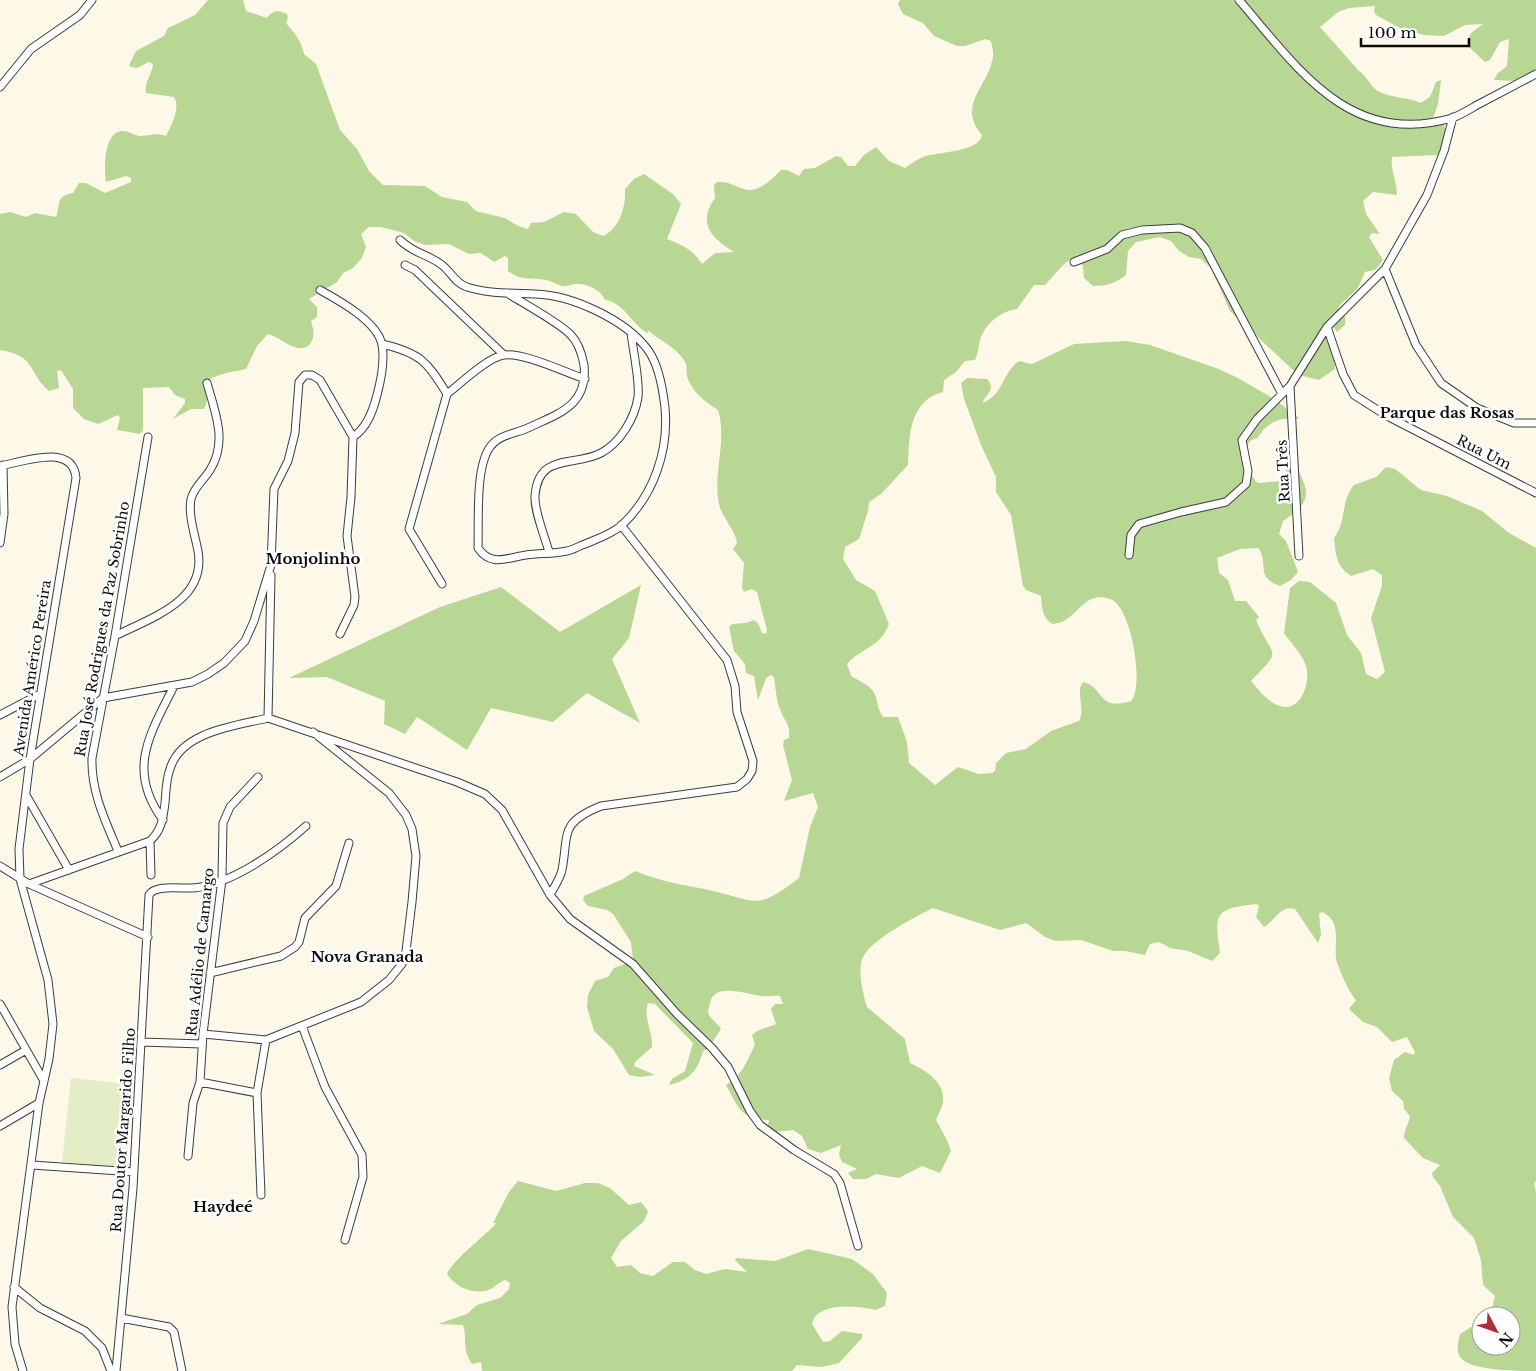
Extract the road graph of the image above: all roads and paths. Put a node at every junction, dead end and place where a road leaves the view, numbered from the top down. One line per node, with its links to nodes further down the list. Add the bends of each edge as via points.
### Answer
1 (92, 0): 4 (street, via 80,15 31,49)
2 (1239, 0): 5 (street, via 1296,67 1326,95 1354,113 1382,122 1415,125)
3 (1536, 74): 5 (street)
4 (0, 87)
5 (1453, 118): 9 (street, via 1426,195)
6 (400, 240): 11 (street, via 411,250 442,265 461,285)
7 (1074, 262): 20 (street, via 1107,249 1122,235 1142,230 1180,228 1192,233 1205,248)
8 (405, 265): 15 (street, via 415,270)
9 (1385, 269): 12 (street); 21 (street, via 1416,345 1441,383 1477,408 1514,423)
10 (320, 290): 14 (street, via 352,309 369,324)
11 (507, 293): 13 (street, via 537,294 582,304); 16 (street, via 570,334 582,353)
12 (1327, 327): 18 (street); 25 (street, Rua Um, via 1354,395 1387,416)
13 (631, 332): 26 (street, via 648,350 656,367 666,435 658,469 642,498); 28 (street, via 638,397 622,436 601,454 559,462 547,468 537,485 535,499)
14 (382, 344): 19 (street, via 407,350 426,363); 23 (street, via 382,377 376,400 363,430)
15 (504, 355): 16 (street, via 521,357); 19 (street, via 492,360)
16 (585, 379): 28 (street, via 578,400 561,412 499,438 486,454 481,473 478,548 484,556 497,560)
17 (207, 383): 34 (street, via 218,422 220,448 192,498 199,556 196,580 184,599)
18 (1290, 386): 20 (street); 30 (street, Rua Três)
19 (447, 394): 32 (street, via 409,529)
20 (1282, 394): 29 (street, via 1242,440 1248,471 1246,484 1226,502 1139,524 1132,535)
21 (1536, 423)
22 (148, 437): 34 (street, Rua José Rodrigues da Paz Sobrinho)
23 (353, 437): 31 (street, via 320,380 304,375 299,382 295,433 288,462 274,489); 33 (street, via 347,536 355,597)
24 (2, 466): 27 (street, via 4,514); 36 (street, Avenida Américo Pereira, via 50,456 64,459 75,470)
25 (1536, 493)
26 (621, 525): 28 (street, via 602,537 567,551); 56 (street, via 726,660 735,686 737,712 752,771 737,787 601,806 584,814 567,832 562,870)
27 (0, 543)
28 (549, 552)
29 (1130, 555)
30 (1299, 556)
31 (271, 565): 35 (street, via 254,621 236,652 208,674); 39 (street)
32 (442, 584)
33 (340, 634)
34 (115, 636): 37 (street, Rua José Rodrigues da Paz Sobrinho)
35 (174, 686): 37 (street); 45 (street, via 147,741 144,759 146,791)
36 (40, 694): 38 (street); 41 (street, Avenida Américo Pereira)
37 (103, 698): 41 (street); 49 (street, Rua José Rodrigues da Paz Sobrinho, via 91,775 96,797)
38 (0, 715)
39 (268, 718): 40 (street); 45 (street, via 208,734 181,750 170,768)
40 (313, 732): 56 (street, via 485,794 508,819); 60 (street, via 376,780 398,804 412,829 416,856 409,930 402,964 389,980 361,1002)
41 (30, 759): 43 (street); 44 (street, Avenida Américo Pereira)
42 (258, 776): 54 (street, Rua Adélio de Camargo, via 226,814 222,834)
43 (0, 777)
44 (26, 795): 51 (street); 53 (street, Avenida Américo Pereira, via 20,836)
45 (162, 820): 47 (street)
46 (306, 826): 54 (street, via 259,863)
47 (150, 841): 49 (street); 52 (street)
48 (349, 843): 58 (street, via 336,886 310,911 295,947 281,956)
49 (118, 851): 51 (street)
50 (0, 866): 53 (street)
51 (69, 870): 55 (street)
52 (151, 875)
53 (20, 879): 55 (street); 67 (street, Avenida Américo Pereira, via 44,961 53,1011)
54 (222, 879): 57 (street, Rua Doutor Margarido Filho, via 203,887 151,891); 58 (street, Rua Adélio de Camargo)
55 (29, 884): 57 (street)
56 (550, 895): 77 (street, via 570,919 633,964 712,1048 728,1067 760,1125 837,1178)
57 (148, 937): 63 (street, Rua Doutor Margarido Filho)
58 (210, 973): 61 (street, Rua Adélio de Camargo)
59 (0, 1004): 65 (street)
60 (302, 1026): 62 (street); 76 (street, via 325,1087 362,1155 363,1177)
61 (203, 1034): 62 (street); 64 (street, Rua Adélio de Camargo)
62 (266, 1040): 69 (street)
63 (142, 1042): 64 (street); 74 (street, Rua Doutor Margarido Filho)
64 (202, 1044): 68 (street, Rua Adélio de Camargo)
65 (26, 1050): 66 (street); 67 (street)
66 (0, 1065)
67 (44, 1081): 70 (street, Avenida Américo Pereira)
68 (200, 1082): 69 (street); 72 (street, Rua Adélio de Camargo, via 193,1103)
69 (257, 1093): 75 (street)
70 (39, 1104): 71 (street); 73 (street, Avenida Américo Pereira)
71 (0, 1126)
72 (188, 1156)
73 (32, 1165): 74 (street); 78 (street, Avenida Américo Pereira)
74 (134, 1172): 79 (street, Rua Doutor Margarido Filho)
75 (260, 1195)
76 (345, 1240)
77 (858, 1246)
78 (14, 1287): 80 (street, Avenida Américo Pereira, via 13,1326); 81 (street, via 40,1308 85,1330 102,1348)
79 (121, 1318): 82 (street, Rua Doutor Margarido Filho); 83 (street, via 169,1327 174,1332)
80 (23, 1371)
81 (111, 1371)
82 (116, 1371)
83 (182, 1371)

